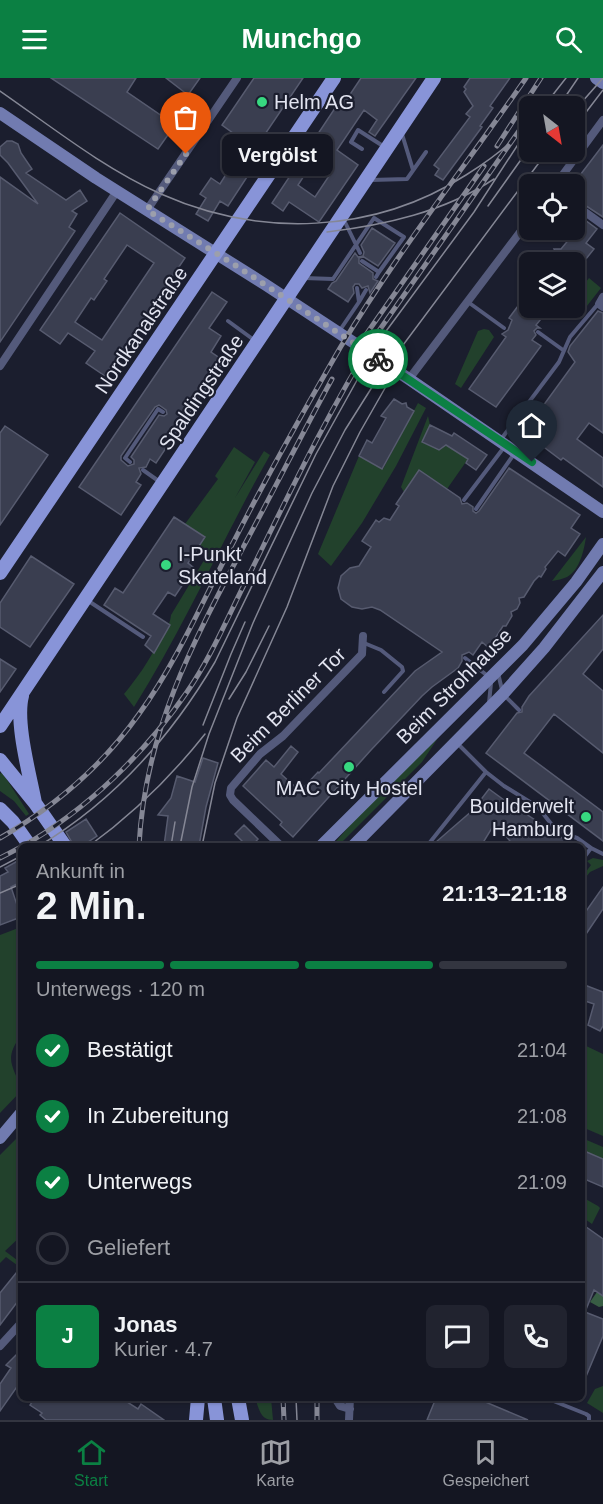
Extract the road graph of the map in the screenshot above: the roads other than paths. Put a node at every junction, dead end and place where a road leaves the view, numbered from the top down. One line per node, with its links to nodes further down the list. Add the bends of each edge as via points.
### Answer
1 (237, 78): 16 (street)
2 (334, 78): 22 (main road, Nordkanalstraße)
3 (434, 78): 8 (main road, Spaldingstraße)
4 (596, 78): 5 (main road)
5 (603, 83)
6 (2, 119): 15 (main road)
7 (603, 120): 13 (street)
8 (400, 129): 9 (main road, Spaldingstraße); 12 (lane)
9 (387, 148): 10 (lane, via 358,130 351,142); 14 (main road, Spaldingstraße)
10 (362, 149)
11 (426, 153): 12 (lane)
12 (413, 171): 14 (lane, via 407,178)
13 (563, 174)
14 (365, 181): 18 (main road, Spaldingstraße)
15 (117, 191): 16 (main road); 38 (street)
16 (147, 210): 22 (main road)
17 (585, 212): 19 (street)
18 (342, 216): 21 (lane); 25 (main road, Spaldingstraße)
19 (603, 225)
20 (519, 234): 29 (street)
21 (356, 244): 23 (lane); 24 (lane, via 374,218 404,237 377,274); 25 (lane, via 334,279)
22 (216, 253): 28 (main road); 50 (main road, Nordkanalstraße)
23 (360, 253)
24 (362, 261)
25 (300, 278): 28 (main road, Spaldingstraße)
26 (357, 288): 30 (lane)
27 (366, 290): 30 (lane)
28 (287, 298): 35 (main road); 36 (main road, Spaldingstraße)
29 (468, 301): 33 (lane); 39 (street)
30 (359, 302): 35 (lane)
31 (602, 302): 37 (lane)
32 (228, 321): 36 (lane)
33 (504, 328)
34 (538, 332): 37 (lane)
35 (338, 333): 39 (main road)
36 (257, 343): 44 (main road, Spaldingstraße)
37 (563, 350): 41 (lane)
38 (0, 366)
39 (409, 379): 41 (main road)
40 (163, 412): 42 (lane, via 159,409 125,458)
41 (507, 445): 45 (lane); 46 (lane); 47 (main road)
42 (130, 462)
43 (143, 470): 44 (lane)
44 (163, 484): 51 (main road, Spaldingstraße)
45 (464, 500)
46 (476, 509)
47 (603, 512)
48 (603, 544): 55 (main road, Beim Strohhause, via 576,582)
49 (603, 572): 58 (main road, Beim Strohhause)
50 (0, 573)
51 (86, 599): 52 (lane); 56 (main road, Spaldingstraße)
52 (143, 637)
53 (363, 639): 57 (lane, via 402,667); 70 (street, Beim Berliner Tor, via 362,654 283,736 260,754 231,788 233,800)
54 (465, 658): 55 (lane)
55 (494, 676): 58 (lane); 59 (lane); 71 (main road, Beim Strohhause)
56 (24, 690): 61 (main road, Spaldingstraße); 65 (main road, via 20,707)
57 (384, 692)
58 (503, 694): 59 (main road, Beim Strohhause); 60 (lane)
59 (488, 709): 62 (main road, Beim Strohhause)
60 (519, 710)
61 (0, 726)
62 (456, 742): 64 (lane); 72 (main road, Beim Strohhause)
63 (0, 760): 65 (main road)
64 (486, 772): 73 (lane); 74 (lane, via 538,807 552,825)
65 (35, 803): 69 (main road)
66 (0, 809): 67 (main road)
67 (7, 820): 68 (main road)
68 (27, 843)
69 (62, 843)
70 (278, 843)
71 (324, 843)
72 (355, 843)
73 (429, 843)
74 (584, 843)
75 (585, 844): 76 (lane)
76 (591, 848): 77 (lane); 78 (lane)
77 (603, 854)
78 (585, 856)
79 (18, 1116): 81 (main road)
80 (18, 1125): 81 (main road)
81 (1, 1136)
82 (18, 1326): 83 (street)
83 (0, 1346)
84 (198, 1401): 92 (main road)
85 (214, 1401): 93 (main road)
86 (238, 1401): 91 (main road)
87 (337, 1401): 90 (street, via 340,1407)
88 (350, 1401): 90 (street)
89 (554, 1401): 95 (lane, via 586,1414)
90 (350, 1409): 94 (street)
91 (240, 1418)
92 (196, 1420)
93 (217, 1420)
94 (349, 1420)
95 (589, 1420)

